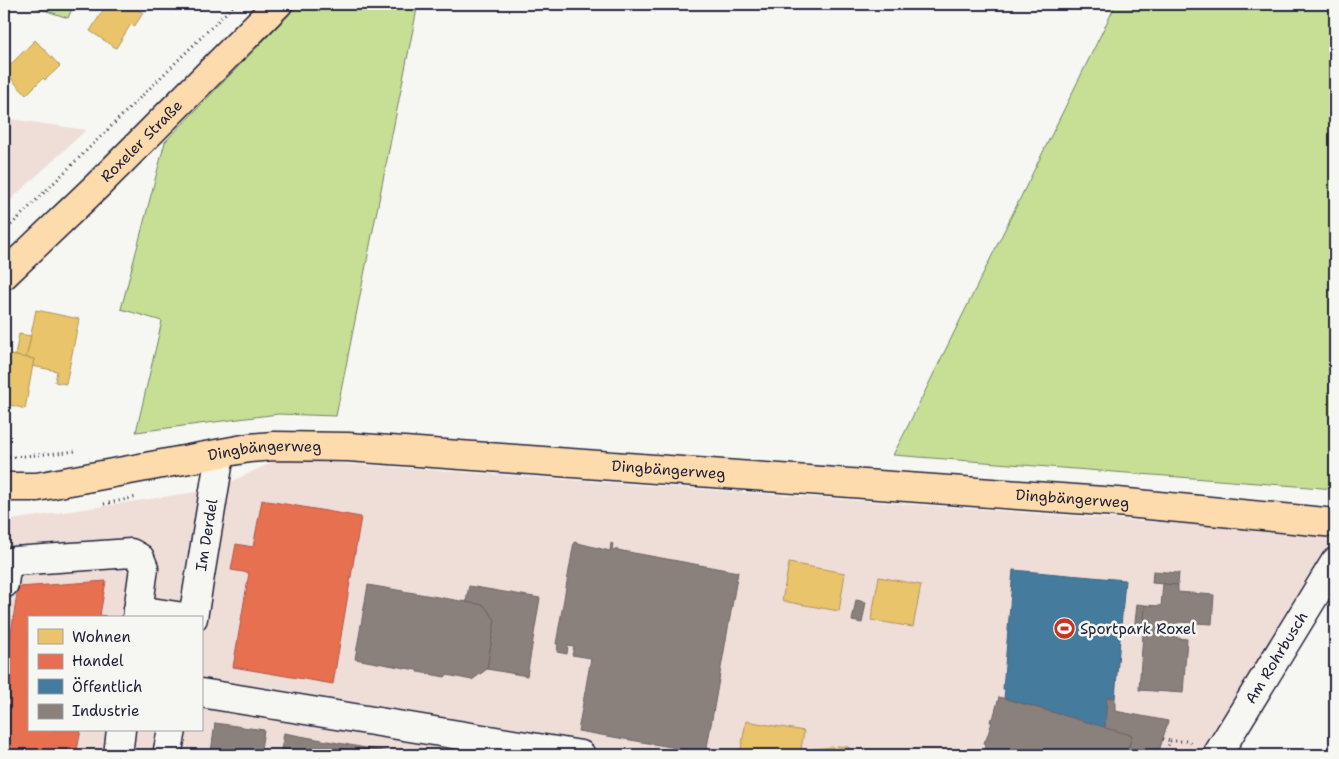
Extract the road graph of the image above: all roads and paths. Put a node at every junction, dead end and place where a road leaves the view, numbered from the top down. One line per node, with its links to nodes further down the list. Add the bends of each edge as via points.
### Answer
1 (235, 4): 3 (path)
2 (278, 4): 4 (main road, Roxeler Straße)
3 (4, 232)
4 (4, 275)
5 (220, 454): 6 (main road, Dingbängerweg, via 37,487); 7 (main road, Dingbängerweg, via 274,446 348,447 1117,502); 12 (street, Im Derdel)
6 (4, 487)
7 (1335, 523)
8 (1335, 562): 22 (street, Am Rohrbusch)
9 (4, 584): 10 (street, via 6,569 14,561 131,553 143,564)
10 (137, 614): 11 (street)
11 (164, 616)
12 (192, 616)
13 (202, 693): 18 (street)
14 (121, 732): 19 (street)
15 (172, 732): 20 (street)
16 (1163, 739): 17 (path)
17 (1170, 741): 21 (path); 22 (path, via 1187,741)
18 (568, 754)
19 (118, 755)
20 (167, 755)
21 (1165, 755)
22 (1217, 755)

